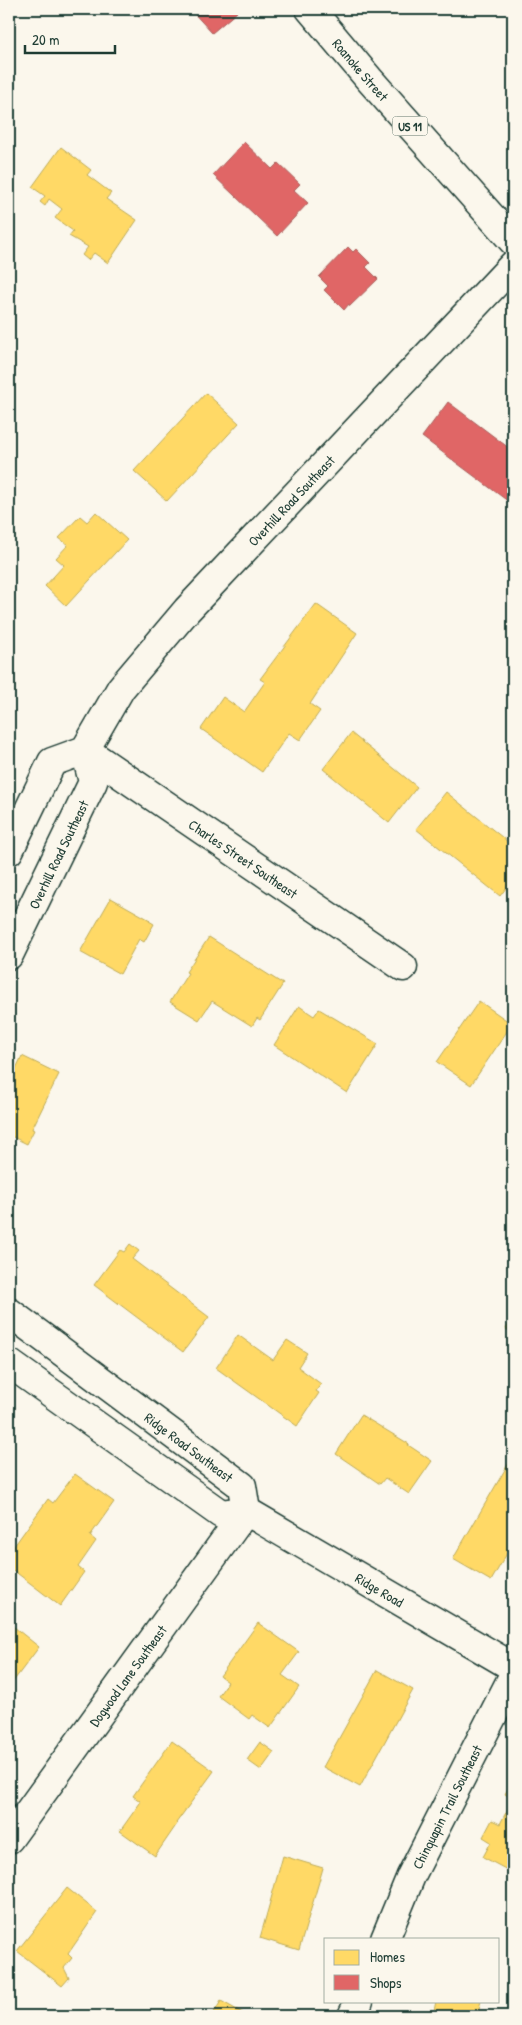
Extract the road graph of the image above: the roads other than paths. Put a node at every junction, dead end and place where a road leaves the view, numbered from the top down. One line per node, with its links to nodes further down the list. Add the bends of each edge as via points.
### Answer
1 (310, 9): 2 (street, Roanoke Street / US 11)
2 (513, 241)
3 (513, 265): 4 (street, Overhill Road Southeast, via 187,610 121,688)
4 (85, 750): 5 (street, via 52,762); 6 (street, Overhill Road Southeast, via 93,782); 7 (street, Charles Street Southeast)
5 (9, 851)
6 (9, 956)
7 (404, 967)
8 (9, 1312): 10 (street, Ridge Road Southeast, via 242,1486)
9 (9, 1363): 10 (street, via 221,1514)
10 (246, 1511): 11 (street, Ridge Road); 13 (street, Dogwood Lane Southeast)
11 (513, 1667)
12 (513, 1676): 14 (street, Chinquapin Trail Southeast, via 411,1876)
13 (9, 1839)
14 (385, 1938)
15 (359, 2002): 16 (street)
16 (352, 2016)

